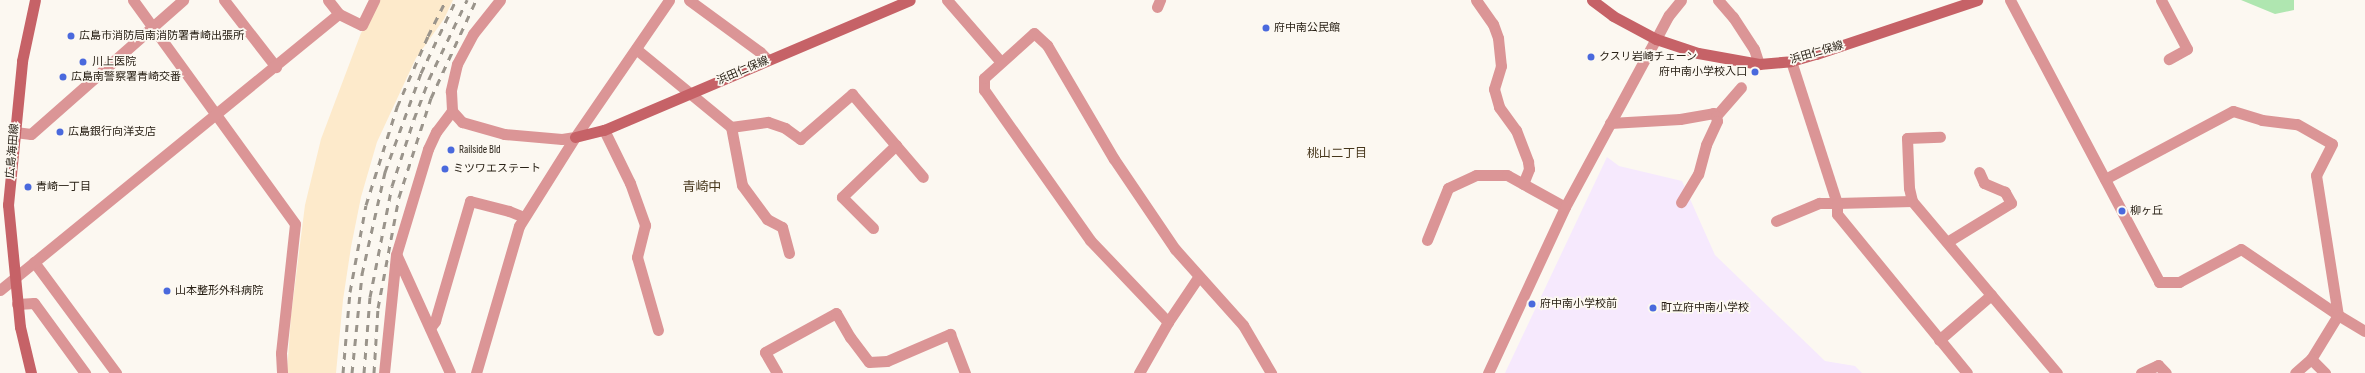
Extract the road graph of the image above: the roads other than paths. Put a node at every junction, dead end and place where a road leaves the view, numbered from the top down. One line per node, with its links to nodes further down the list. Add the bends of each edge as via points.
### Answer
1 (36, 0): 37 (main road, 広島海田線, via 22,60)
2 (133, 0): 20 (street)
3 (183, 0): 20 (street)
4 (224, 0): 28 (street)
5 (328, 0): 19 (street)
6 (374, 0): 19 (street, via 362,25)
7 (500, 0): 31 (street, via 473,34 458,64 451,91)
8 (669, 0): 22 (street)
9 (689, 0): 24 (street)
10 (910, 0): 24 (main road, 浜田仁保線)
11 (947, 0): 26 (street)
12 (1476, 0): 44 (street, via 1493,24 1498,38 1501,66 1494,89 1499,107 1516,130 1528,162 1529,169)
13 (1592, 0): 21 (main road, 浜田仁保線, via 1613,16)
14 (1681, 0): 21 (street, via 1669,15)
15 (1977, 0): 25 (main road, 浜田仁保線)
16 (2010, 0): 43 (street)
17 (2161, 0): 23 (street, via 2187,49)
18 (1724, 2): 27 (street, via 1754,49)
19 (339, 14): 28 (street)
20 (152, 26): 32 (street); 37 (street, via 31,134)
21 (1656, 39): 27 (main road, 浜田仁保線, via 1698,53); 34 (street)
22 (636, 49): 30 (street); 38 (street)
23 (2169, 59)
24 (768, 60): 30 (main road, 浜田仁保線)
25 (1791, 61): 27 (main road, 浜田仁保線); 47 (street)
26 (1000, 62): 57 (street, via 1034,33 1047,45 1114,159 1175,249); 63 (street, via 984,78 984,90 1090,240)
27 (1759, 64)
28 (276, 67): 32 (street)
29 (1742, 87): 33 (street)
30 (690, 94): 35 (street); 36 (main road, 浜田仁保線)
31 (452, 111): 38 (street, via 462,122 504,134 562,139); 55 (street, via 436,132 428,149)
32 (216, 115): 56 (street); 72 (street, via 295,224 281,353)
33 (1716, 116): 34 (street, via 1712,113 1680,119); 46 (street, via 1717,121 1706,145 1698,174)
34 (1610, 123): 48 (street)
35 (731, 127): 40 (street, via 768,122 785,128 800,139 852,94); 54 (street, via 742,185 767,219 782,228)
36 (604, 130): 38 (main road, 浜田仁保線); 65 (street, via 630,183 645,225 637,257)
37 (15, 132): 58 (main road, 広島海田線, via 8,205)
38 (575, 137): 49 (street)
39 (1940, 137): 45 (street, via 1907,138)
40 (896, 145): 42 (street); 51 (street, via 842,197)
41 (1979, 172): 53 (street, via 1984,183 2005,192 2011,204)
42 (923, 178)
43 (2105, 179): 62 (street, via 2159,282 2179,282 2241,249); 62 (street, via 2233,112 2262,120 2297,124 2332,144 2316,175)
44 (1523, 184): 48 (street); 52 (street, via 1507,175 1476,175 1448,188)
45 (1912, 201): 47 (street); 53 (street)
46 (1681, 202)
47 (1837, 203): 50 (street, via 1819,203); 67 (street, via 1837,214)
48 (1565, 207): 80 (street)
49 (524, 217): 64 (street, via 470,201 435,321); 75 (street, via 519,226)
50 (1776, 220)
51 (873, 228)
52 (1427, 240)
53 (1947, 242): 60 (street)
54 (789, 252)
55 (396, 256): 64 (street); 73 (street, via 387,311)
56 (34, 262): 58 (street); 71 (street)
57 (1199, 276): 63 (street); 79 (street, via 1243,324)
58 (14, 279): 59 (street); 61 (main road, 広島海田線)
59 (0, 290)
60 (1991, 295): 67 (street); 82 (street)
61 (17, 304): 69 (main road, 広島海田線); 70 (street, via 34,303)
62 (2338, 315): 66 (street); 68 (street)
63 (1168, 322): 78 (street)
64 (430, 328): 74 (street)
65 (658, 330)
66 (2365, 331)
67 (1939, 340): 81 (street)
68 (2311, 359): 85 (street); 86 (street)
69 (31, 373)
70 (85, 373)
71 (116, 373)
72 (282, 373)
73 (384, 373)
74 (450, 373)
75 (476, 373)
76 (777, 373): 77 (street, via 765,352 836,313 850,337 870,362 886,361 950,334)
77 (965, 373)
78 (1139, 373)
79 (1271, 373)
80 (1488, 373)
81 (1967, 373)
82 (2057, 373)
83 (2142, 373): 84 (street, via 2158,365)
84 (2166, 373)
85 (2295, 373)
86 (2325, 373)

